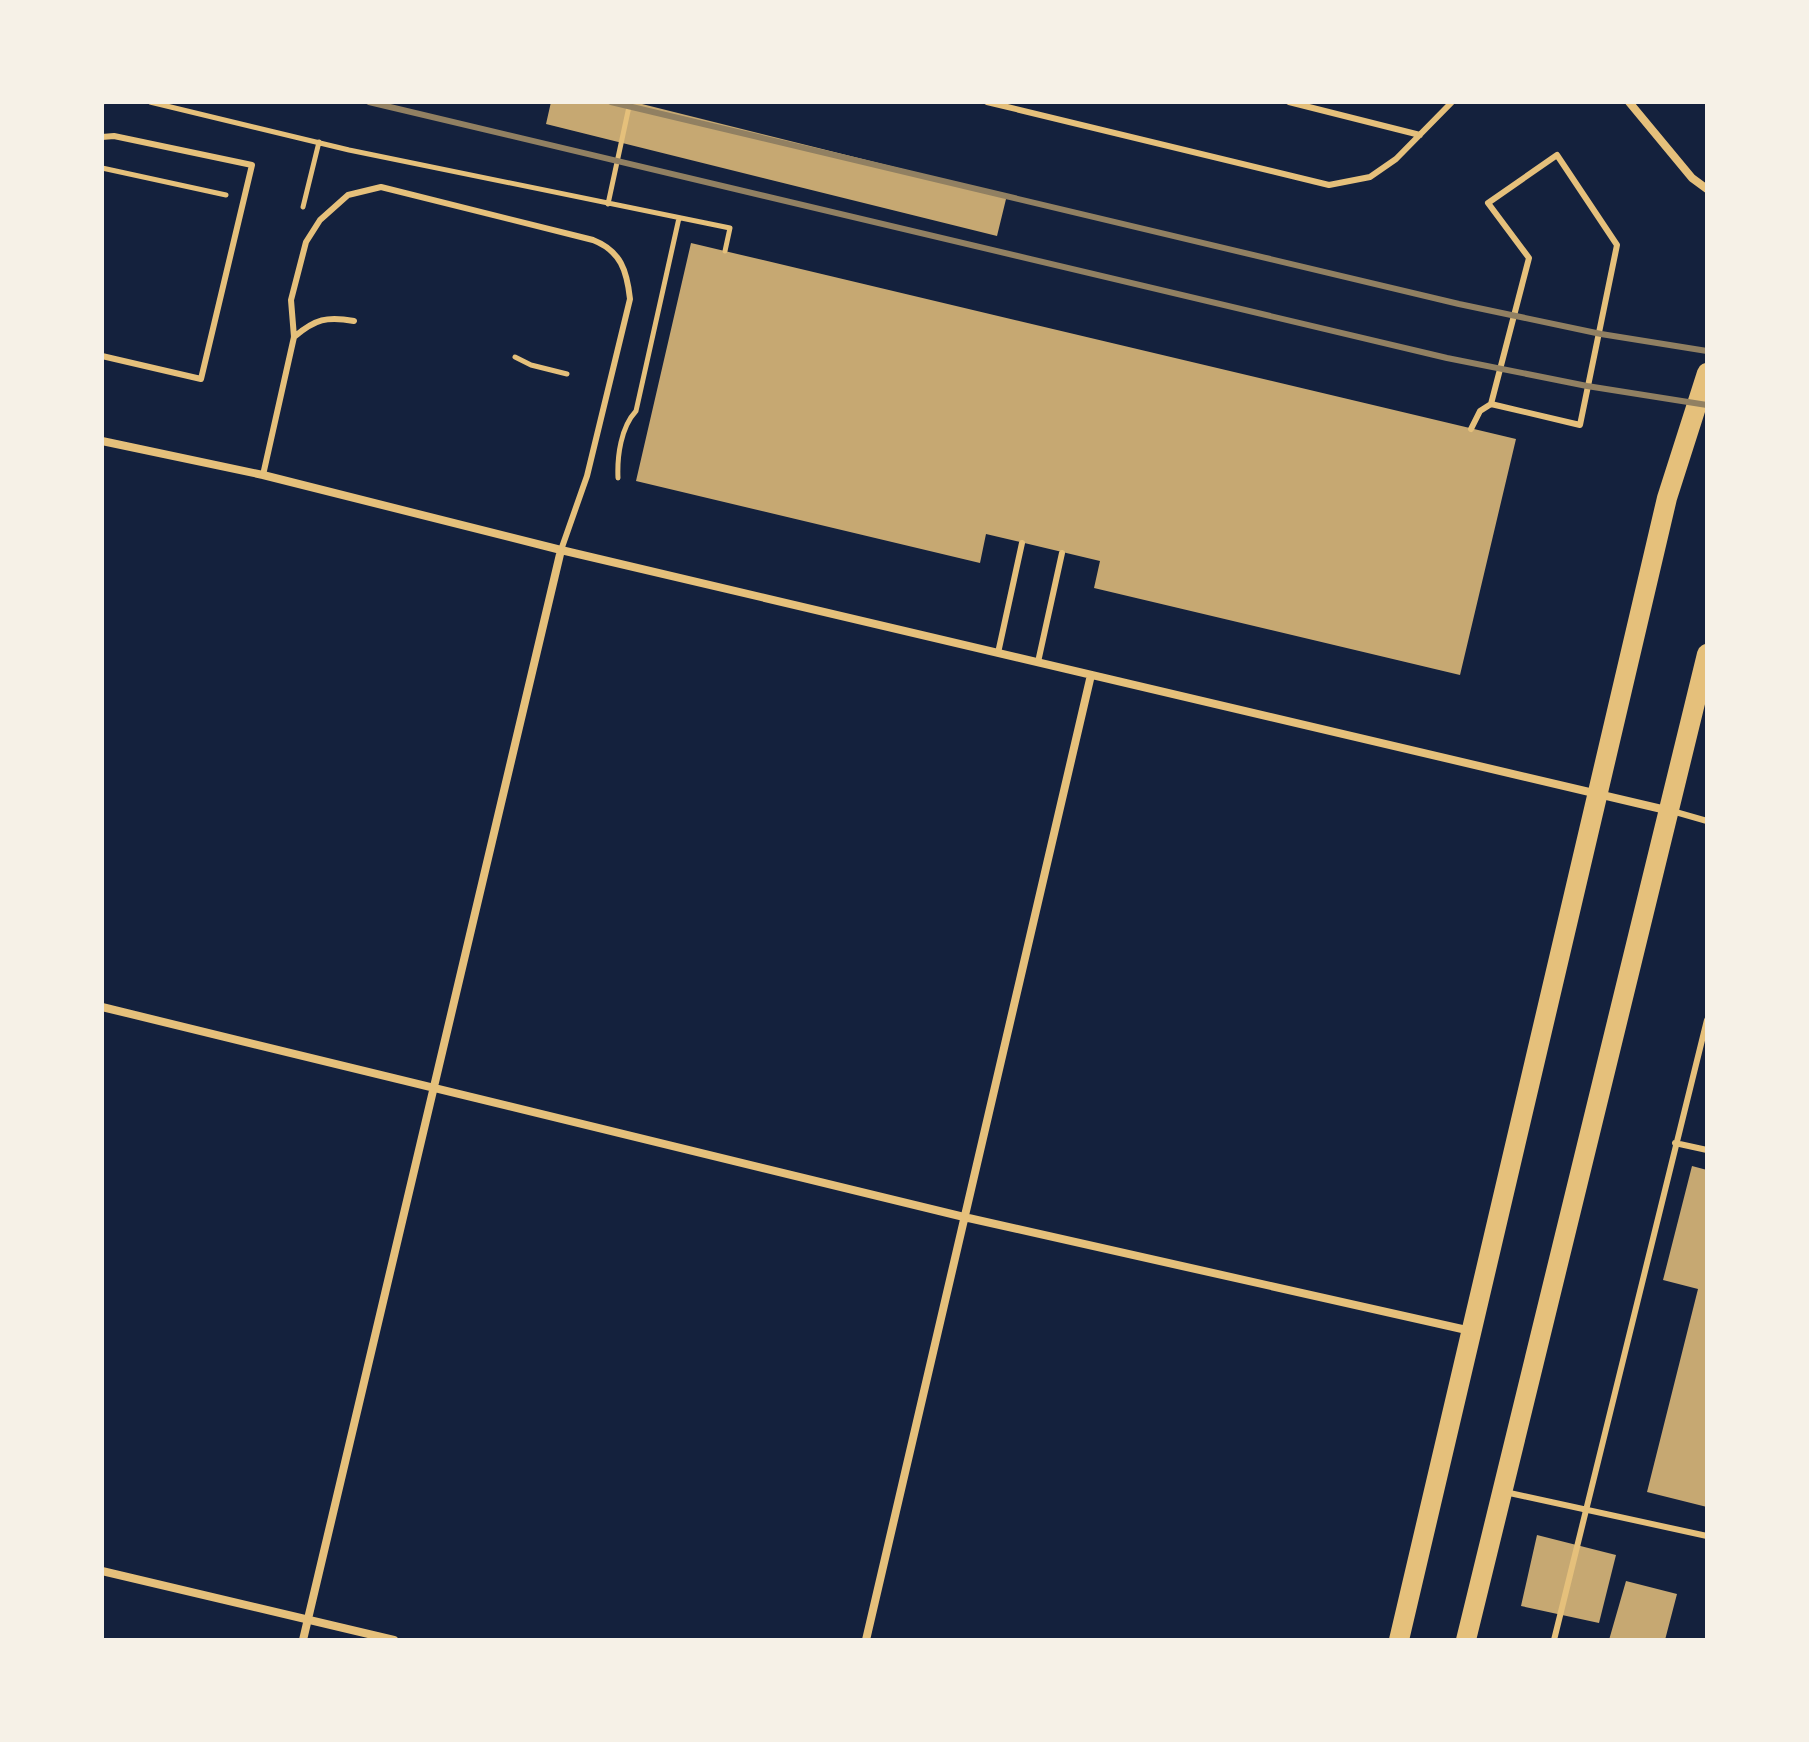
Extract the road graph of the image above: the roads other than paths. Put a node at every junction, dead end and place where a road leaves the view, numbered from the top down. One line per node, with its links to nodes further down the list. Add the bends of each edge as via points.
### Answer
1 (987, 102): 5 (lane, via 1329,185 1370,177)
2 (1289, 102): 5 (lane)
3 (1452, 102): 5 (lane)
4 (1629, 102): 7 (street)
5 (1420, 135)
6 (102, 137): 10 (lane, via 252,165 201,379)
7 (1707, 189)
8 (354, 321): 9 (lane, via 310,323)
9 (294, 337): 15 (lane); 17 (lane, via 291,300 306,242 320,220 359,192 381,187 593,240 616,254 627,273 630,299 587,476)
10 (102, 356)
11 (1707, 373): 23 (main road, via 1667,498)
12 (1491, 404): 12 (lane, via 1580,425 1617,245 1557,155 1488,203 1529,258); 13 (lane, via 1480,411)
13 (1471, 429)
14 (102, 441): 15 (street)
15 (263, 475): 17 (street)
16 (1022, 543): 19 (lane)
17 (561, 550): 19 (street); 28 (street)
18 (1062, 553): 21 (lane)
19 (998, 653): 21 (street)
20 (1707, 654): 24 (main road)
21 (1038, 662): 22 (street)
22 (1091, 675): 23 (street); 31 (street)
23 (1596, 793): 24 (street); 32 (main road)
24 (1667, 810): 25 (lane); 33 (main road)
25 (1707, 821)
26 (102, 1007): 28 (street)
27 (1707, 1020): 29 (lane)
28 (432, 1087): 31 (street); 37 (street)
29 (1675, 1143): 30 (lane); 34 (lane)
30 (1707, 1150)
31 (964, 1217): 32 (street); 41 (street)
32 (1473, 1331): 42 (main road)
33 (1502, 1491): 34 (lane); 38 (main road)
34 (1585, 1510): 35 (lane); 43 (lane)
35 (1707, 1536)
36 (102, 1571): 37 (street)
37 (308, 1619): 39 (street); 40 (street)
38 (1469, 1639)
39 (303, 1640)
40 (394, 1640)
41 (866, 1640)
42 (1399, 1640)
43 (1554, 1640)

